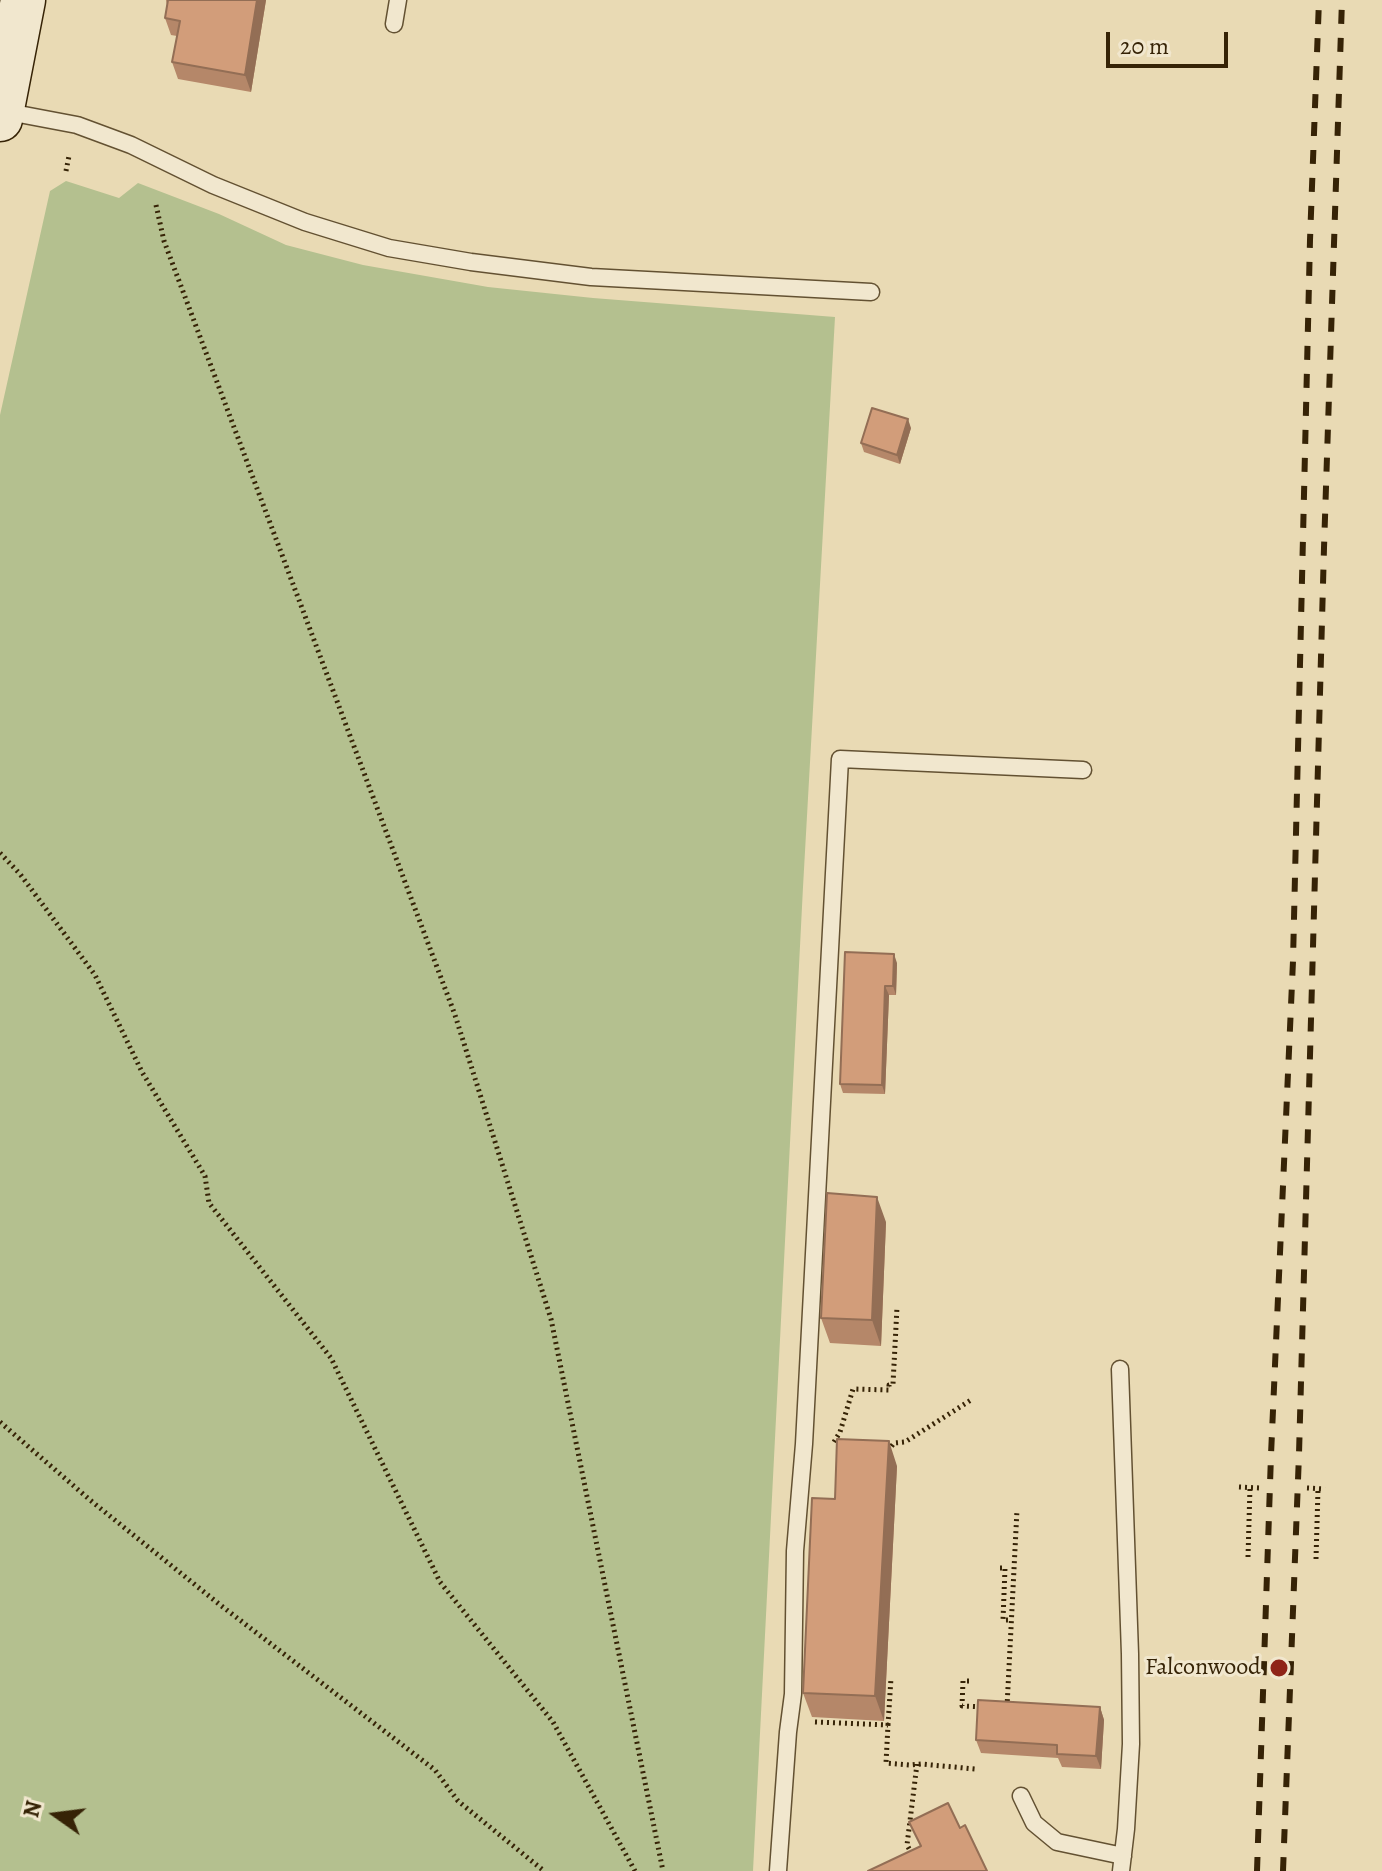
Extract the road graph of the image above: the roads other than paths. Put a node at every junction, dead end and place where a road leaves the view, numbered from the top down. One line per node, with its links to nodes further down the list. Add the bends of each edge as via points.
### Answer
1 (23, 0): 4 (street)
2 (398, 0): 3 (lane)
3 (394, 24)
4 (1, 115): 5 (lane, via 77,125 292,217 389,248 591,277)
5 (871, 292)
6 (1083, 770): 10 (lane, via 840,759 795,1551 793,1694)
7 (1120, 1369): 9 (lane, via 1131,1744)
8 (1021, 1796): 9 (lane, via 1034,1823 1057,1842)
9 (1122, 1864)
10 (778, 1871)

